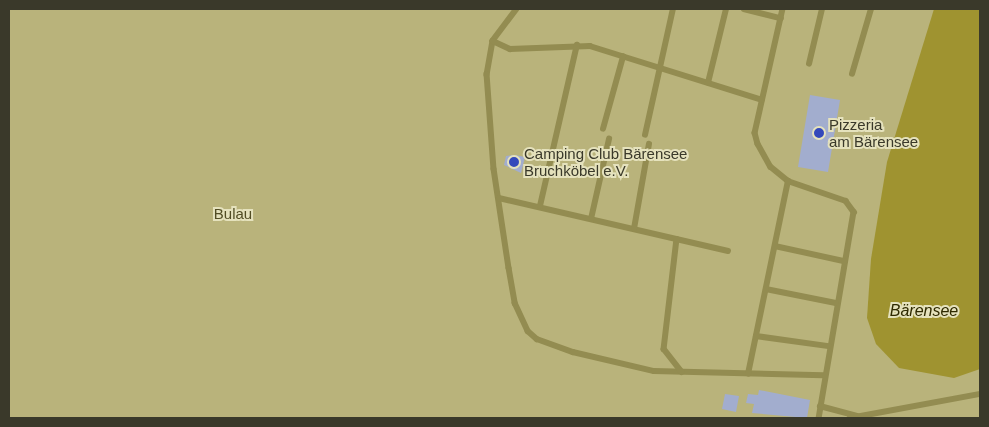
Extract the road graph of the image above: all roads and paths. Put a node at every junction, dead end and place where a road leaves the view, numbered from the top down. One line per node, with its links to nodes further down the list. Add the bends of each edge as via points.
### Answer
1 (517, 9): 9 (lane)
2 (673, 9): 13 (lane)
3 (726, 9): 15 (lane)
4 (744, 9): 8 (lane)
5 (783, 9): 8 (lane)
6 (822, 9): 12 (lane)
7 (871, 9): 14 (lane)
8 (781, 18): 16 (lane)
9 (493, 41): 10 (lane, via 510,49); 22 (lane, via 487,74)
10 (576, 45): 11 (lane); 23 (lane)
11 (623, 57): 13 (lane); 17 (lane)
12 (809, 64)
13 (659, 70): 15 (lane); 18 (lane)
14 (852, 74)
15 (708, 83): 16 (lane)
16 (762, 100): 21 (lane, via 755,133 758,144 771,167)
17 (603, 129)
18 (645, 135)
19 (609, 139): 24 (lane)
20 (649, 144): 25 (lane)
21 (788, 181): 27 (lane); 29 (lane, via 852,206)
22 (499, 198): 23 (lane); 34 (lane, via 515,304 528,331 536,339 573,352 654,371)
23 (540, 206): 24 (lane)
24 (591, 219): 25 (lane)
25 (634, 229): 26 (lane)
26 (676, 239): 28 (lane); 34 (lane, via 664,349)
27 (775, 246): 29 (lane); 30 (lane)
28 (728, 251)
29 (844, 261): 31 (lane)
30 (766, 289): 31 (lane); 32 (lane)
31 (836, 303): 33 (lane)
32 (756, 336): 33 (lane); 35 (lane)
33 (828, 346): 36 (lane)
34 (682, 372): 35 (lane)
35 (748, 374): 36 (lane)
36 (823, 375): 38 (lane)
37 (980, 394): 39 (lane, via 900,412)
38 (820, 406): 39 (lane); 40 (lane)
39 (857, 416): 41 (lane)
40 (819, 418)
41 (850, 418)

